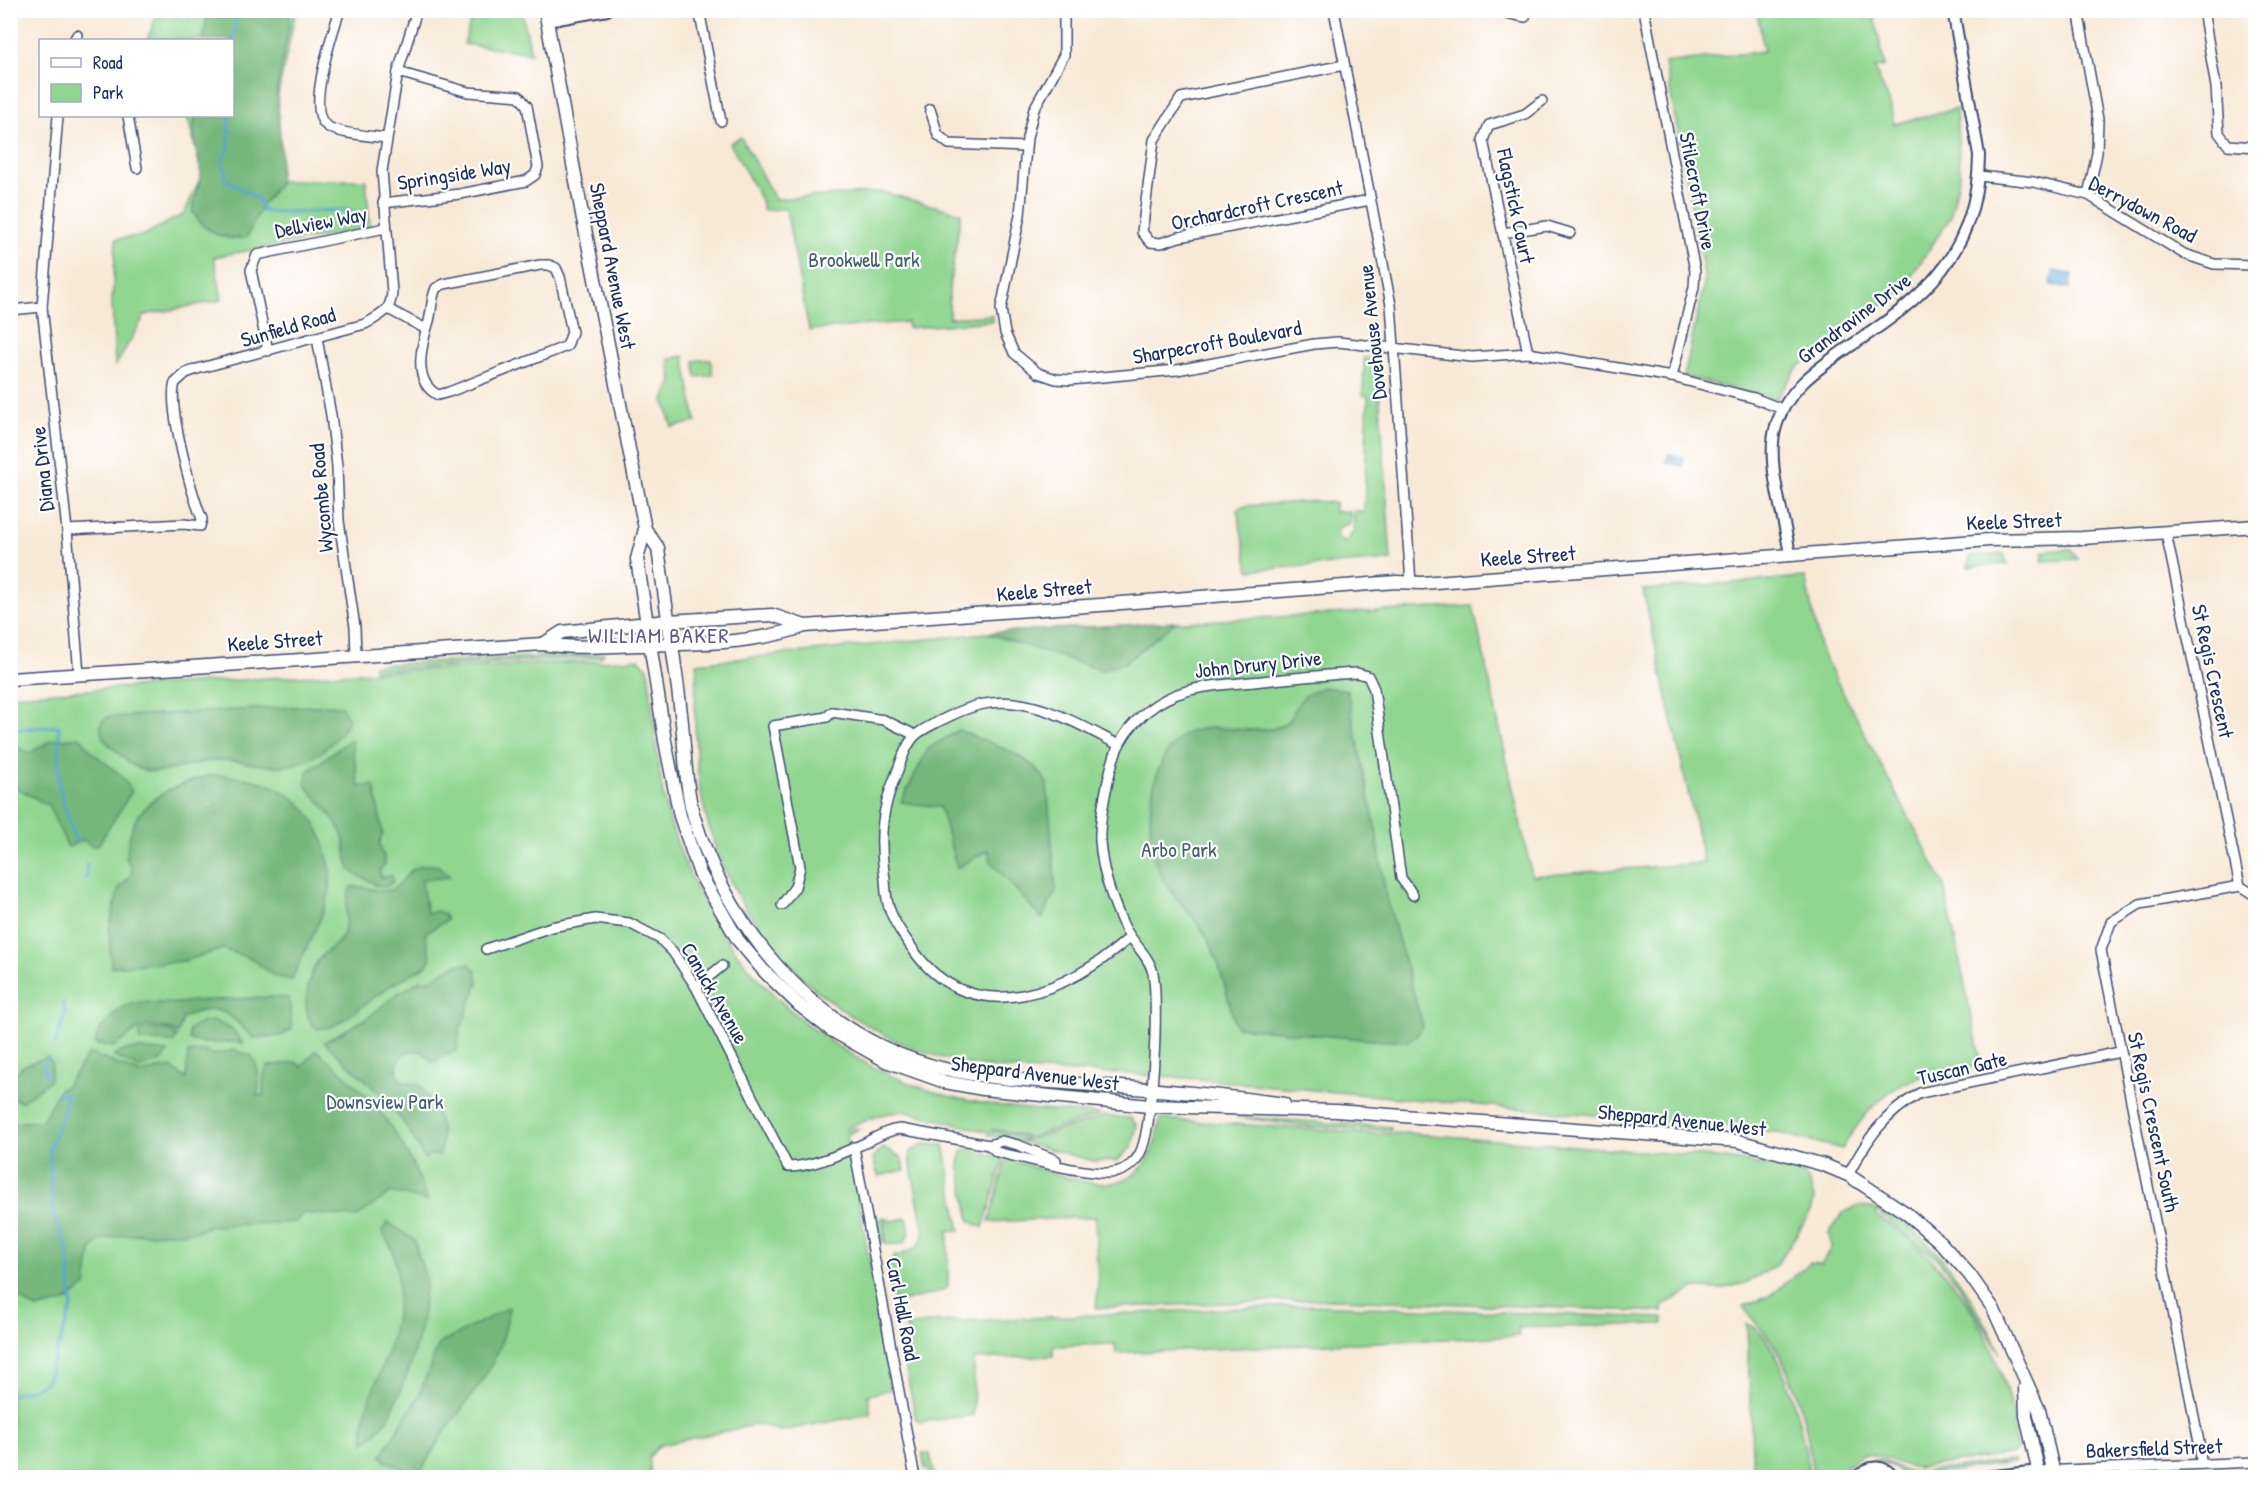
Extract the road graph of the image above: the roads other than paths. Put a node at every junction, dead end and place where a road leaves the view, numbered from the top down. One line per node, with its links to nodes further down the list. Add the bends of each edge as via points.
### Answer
1 (340, 10): 21 (street, via 327,51 318,107 320,119 333,129)
2 (417, 10): 15 (street)
3 (607, 10): 12 (street)
4 (699, 10): 20 (street)
5 (1064, 10): 22 (street, Sharpecroft Boulevard, via 1064,55 1034,110)
6 (1334, 10): 14 (street, Dovehouse Avenue)
7 (1491, 10): 13 (street)
8 (1644, 10): 41 (street, Stilecroft Drive, via 1695,271)
9 (1953, 10): 25 (street, Grandravine Drive, via 1977,137)
10 (2078, 10): 26 (street, via 2098,119 2097,153)
11 (2203, 10): 23 (street, via 2217,87 2219,133 2228,145)
12 (546, 16): 44 (main road, Sheppard Avenue West)
13 (1525, 17)
14 (1344, 65): 27 (street, Dovehouse Avenue); 27 (street, Orchardcroft Crescent, via 1181,98 1154,140 1142,232 1150,242 1161,243)
15 (398, 72): 21 (street); 28 (street, Springside Way, via 461,91 519,96 527,106 538,167 526,181)
16 (1542, 101): 30 (street, Flagstick Court, via 1525,114 1489,125 1485,131 1483,140)
17 (930, 109): 22 (street, via 938,135 949,144)
18 (58, 117): 33 (street, Diana Drive)
19 (128, 117): 24 (street)
20 (721, 121)
21 (386, 138): 28 (street)
22 (1025, 147): 38 (street, Sharpecroft Boulevard, via 1020,215 1001,309 1012,349 1036,372 1064,380 1158,373 1325,342)
23 (2256, 147)
24 (137, 168)
25 (1979, 176): 26 (street, Derrydown Road, via 2034,182); 42 (street, Grandravine Drive, via 1963,236 1945,268 1913,301 1816,369)
26 (2088, 195): 32 (street, Derrydown Road, via 2184,254 2214,264)
27 (1370, 200): 38 (street, Dovehouse Avenue, via 1388,283)
28 (383, 203): 29 (street)
29 (385, 228): 34 (street, via 392,283); 39 (street, Dellview Way, via 257,255 251,270)
30 (1503, 233): 31 (street, via 1547,226); 40 (street, Flagstick Court)
31 (1570, 233)
32 (2256, 265)
33 (42, 307): 35 (street); 45 (street, Diana Drive)
34 (388, 309): 36 (street); 37 (street, Sunfield Road, via 365,324)
35 (10, 310)
36 (426, 329): 36 (street, via 421,358 430,391 438,395 560,351 567,346 572,332 561,277 549,265 436,288)
37 (317, 338): 39 (street, Sunfield Road); 55 (street, Wycombe Road, via 331,415)
38 (1395, 348): 40 (street, Sharpecroft Boulevard, via 1472,357); 48 (street, Dovehouse Avenue)
39 (268, 351): 45 (street, Sunfield Road, via 197,369 175,383 173,405 202,519 200,526)
40 (1528, 353): 41 (street, Sharpecroft Boulevard)
41 (1672, 377): 42 (street, Sharpecroft Boulevard, via 1754,398)
42 (1782, 410): 47 (street, Grandravine Drive, via 1773,453)
43 (2256, 526): 46 (main road, Keele Street)
44 (645, 529): 49 (main road, Sheppard Avenue West, via 658,548); 50 (main road, Sheppard Avenue West, via 637,559)
45 (67, 530): 56 (street, Diana Drive)
46 (2166, 533): 47 (main road, Keele Street, via 1989,540); 60 (street, St Regis Crescent)
47 (1790, 555): 48 (main road, Keele Street)
48 (1411, 583): 51 (main road, Keele Street)
49 (667, 621): 50 (main road, Keele Street); 51 (main road, Keele Street, via 772,615); 54 (main road, Sheppard Avenue West)
50 (648, 623): 52 (main road, Keele Street, via 562,632); 53 (main road, Sheppard Avenue West)
51 (805, 626): 54 (main road, Keele Street, via 773,637)
52 (543, 644): 53 (main road, Keele Street); 55 (main road, Keele Street)
53 (651, 645): 54 (main road, Keele Street); 70 (main road, Sheppard Avenue West, via 671,779 700,874 738,940 799,1005 864,1051 945,1082)
54 (673, 646): 69 (main road, Sheppard Avenue West, via 693,814 707,855 746,928 803,993 872,1040 943,1069 992,1077)
55 (356, 656): 56 (main road, Keele Street)
56 (79, 674): 57 (main road, Keele Street)
57 (10, 679)
58 (915, 735): 59 (street, via 978,704 1001,702 1042,709); 63 (street, via 884,720 832,712 826,717 773,726 800,867 798,881); 64 (street, via 883,807 883,866 891,913 923,962 963,990 1020,997 1074,977)
59 (1119, 745): 61 (street, John Drury Drive, via 1145,712 1191,688 1364,674 1374,689 1401,878); 64 (street, John Drury Drive, via 1100,838 1104,869)
60 (2240, 886): 62 (street); 68 (street, St Regis Crescent South, via 2140,904 2111,922 2101,950)
61 (1413, 895)
62 (2256, 896)
63 (782, 905)
64 (1129, 938): 69 (street, John Drury Drive, via 1148,961 1154,976)
65 (486, 949): 67 (street, Canuck Avenue, via 551,927 595,919 613,920 647,930 660,939)
66 (722, 966): 67 (street)
67 (696, 987): 73 (street, Canuck Avenue)
68 (2120, 1052): 74 (street, Tuscan Gate, via 1920,1093 1880,1123); 77 (street, St Regis Crescent South, via 2144,1157)
69 (1151, 1089): 70 (street, John Drury Drive); 71 (main road, Sheppard Avenue West, via 1203,1092)
70 (1149, 1106): 71 (main road, Sheppard Avenue West); 72 (street, John Drury Drive, via 1140,1155 1128,1167 1105,1173 1078,1168 1002,1141 989,1144 900,1129)
71 (1336, 1111): 74 (main road, Sheppard Avenue West, via 1738,1141 1785,1152)
72 (854, 1147): 73 (street, John Drury Drive); 80 (street, Carl Hall Road)
73 (788, 1167)
74 (1848, 1175): 75 (main road, Sheppard Avenue West, via 1905,1213 1939,1241 1969,1274 1993,1308)
75 (2024, 1382): 78 (main road, Sheppard Avenue West, via 2039,1410); 79 (main road, Sheppard Avenue West, via 2026,1416)
76 (2256, 1462): 77 (street, Bakersfield Street)
77 (2201, 1464): 78 (street, Bakersfield Street)
78 (2054, 1473): 79 (street, Bakersfield Street)
79 (2039, 1474): 83 (street)
80 (915, 1478)
81 (1857, 1478): 82 (street, via 1863,1471 1878,1467)
82 (1894, 1478)
83 (1977, 1478)

